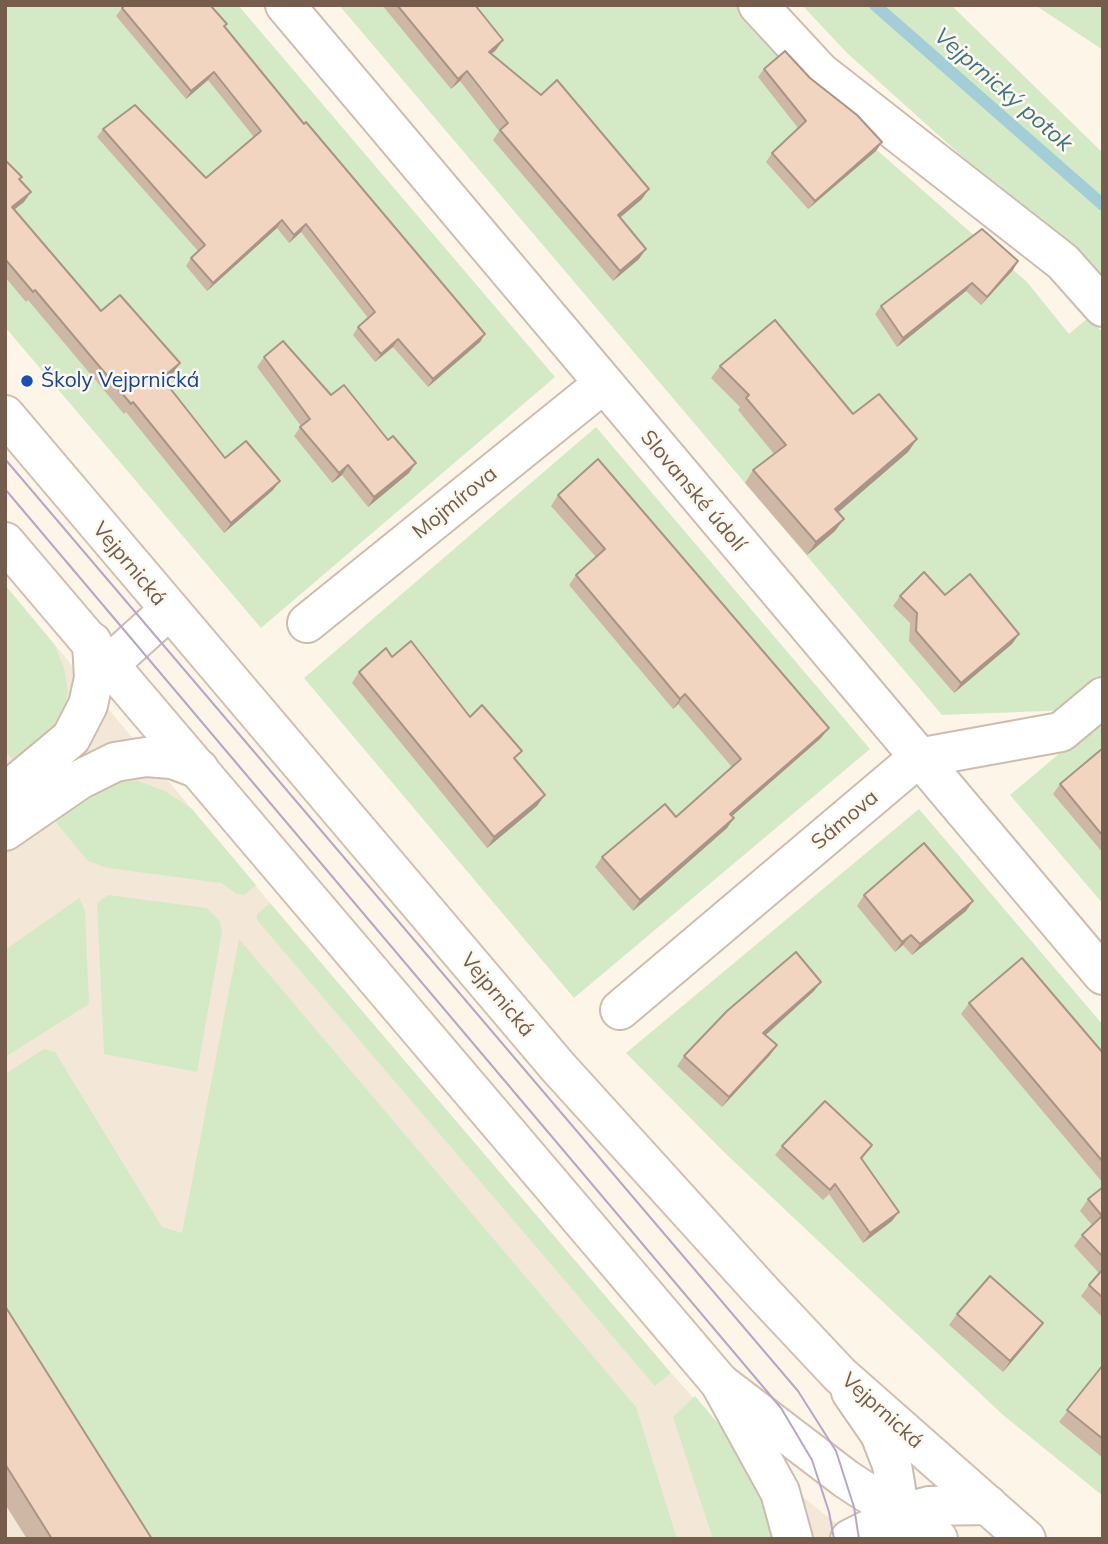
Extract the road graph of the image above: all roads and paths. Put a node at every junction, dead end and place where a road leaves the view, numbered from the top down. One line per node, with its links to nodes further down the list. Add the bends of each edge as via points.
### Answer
1 (285, 5): 4 (street, Slovanské údolí)
2 (758, 5): 3 (street, via 820,72 1063,262)
3 (1103, 307)
4 (603, 384): 8 (street, Mojmírova); 11 (street, Slovanské údolí)
5 (5, 415): 7 (street, Vejprnická)
6 (5, 542): 9 (street)
7 (168, 611): 9 (street); 17 (street, Vejprnická, via 558,1067)
8 (307, 623)
9 (98, 661): 12 (street); 13 (street, via 88,705 71,738)
10 (1103, 696): 11 (street, Sámova, via 1060,732)
11 (918, 758): 15 (street, Slovanské údolí); 16 (street, Sámova)
12 (199, 769): 14 (street, via 172,759 115,762 79,780); 18 (street)
13 (5, 793)
14 (5, 831)
15 (1103, 975)
16 (620, 1010)
17 (840, 1375): 19 (street, Vejprnická); 20 (street, via 880,1434 892,1465)
18 (720, 1383): 20 (street, via 846,1479); 21 (street, via 780,1492)
19 (988, 1505): 20 (street, via 929,1506); 24 (street, Vejprnická)
20 (899, 1526): 22 (street); 23 (street)
21 (793, 1539)
22 (850, 1539)
23 (938, 1539)
24 (1026, 1539)

